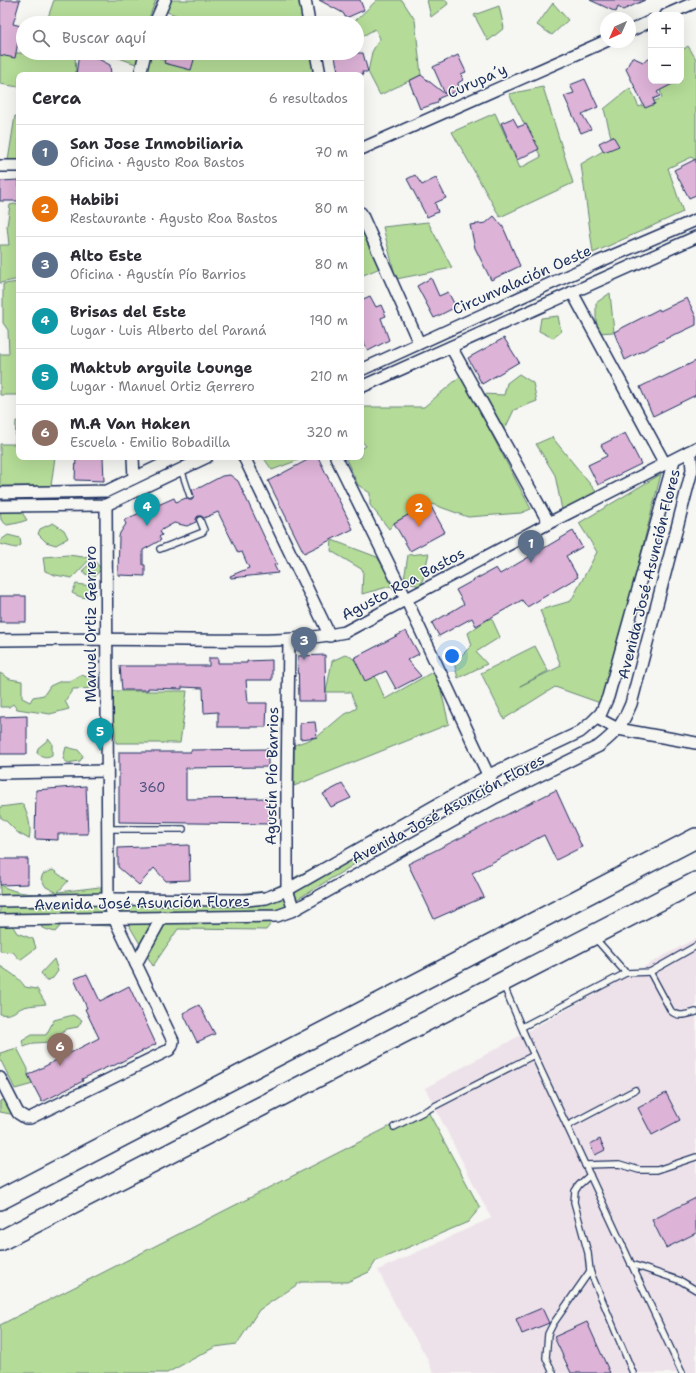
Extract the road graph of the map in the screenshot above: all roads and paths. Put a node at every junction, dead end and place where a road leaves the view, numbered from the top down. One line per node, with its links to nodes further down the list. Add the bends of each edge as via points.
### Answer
1 (165, 0): 5 (street)
2 (305, 0): 6 (street)
3 (696, 2): 4 (street)
4 (673, 12)
5 (158, 16)
6 (308, 16)
7 (648, 22): 8 (street)
8 (636, 28)
9 (600, 44): 14 (street, Curupa´y)
10 (143, 60): 12 (street)
11 (317, 60): 13 (street)
12 (141, 72)
13 (319, 72)
14 (364, 148)
15 (0, 166): 16 (street)
16 (16, 166)
17 (364, 220): 21 (street)
18 (696, 220): 21 (street, Circunvalación Oeste)
19 (696, 237): 20 (street)
20 (572, 292): 22 (street); 31 (street)
21 (419, 343): 23 (street, Circunvalación Oeste)
22 (451, 347): 24 (street); 40 (street)
23 (364, 369)
24 (364, 386)
25 (692, 450): 31 (street, Agusto Roa Bastos); 33 (street, Avenida José Asunción Flores)
26 (133, 460): 34 (street)
27 (172, 460): 34 (street)
28 (200, 460): 32 (street)
29 (245, 460): 43 (street)
30 (337, 460): 42 (street)
31 (669, 462): 40 (street, Agusto Roa Bastos); 47 (street, Avenida José Asunción Flores, via 608,697)
32 (181, 469): 36 (lane); 37 (street)
33 (694, 469): 48 (street, Avenida José Asunción Flores, via 630,704)
34 (134, 478): 35 (street, via 107,491)
35 (0, 493)
36 (190, 496)
37 (106, 505): 38 (street); 44 (street, Manuel Ortiz Gerrero)
38 (0, 506)
39 (200, 520): 41 (lane, via 203,532)
40 (548, 523): 42 (street, Agusto Roa Bastos)
41 (160, 549)
42 (406, 600): 43 (street, Agusto Roa Bastos, via 345,632); 52 (street)
43 (330, 636): 46 (street, Agusto Roa Bastos)
44 (106, 639): 45 (street, Agusto Roa Bastos); 46 (street, Agusto Roa Bastos); 50 (street, Manuel Ortiz Gerrero)
45 (0, 640)
46 (289, 640): 58 (street, Agustín Pío Barrios)
47 (597, 718): 48 (street); 52 (street, Avenida José Asunción Flores, via 580,732)
48 (618, 729): 49 (street); 53 (street, Avenida José Asunción Flores, via 599,746)
49 (696, 743)
50 (106, 771): 51 (street); 54 (street, Manuel Ortiz Gerrero)
51 (0, 773)
52 (490, 775): 53 (street); 58 (street, Avenida José Asunción Flores)
53 (498, 796): 61 (street, Avenida José Asunción Flores)
54 (108, 829): 55 (lane); 59 (street, Manuel Ortiz Gerrero)
55 (183, 829)
56 (696, 838): 81 (highway)
57 (696, 882): 65 (highway)
58 (287, 890): 59 (street, Avenida José Asunción Flores, via 266,898 247,900); 61 (street, Agustín Pío Barrios)
59 (108, 899): 60 (street, Avenida José Asunción Flores); 63 (street, Manuel Ortiz Gerrero)
60 (0, 900)
61 (294, 910): 62 (street, Avenida José Asunción Flores, via 277,916)
62 (162, 917): 63 (street, Avenida José Asunción Flores); 67 (street)
63 (114, 918): 64 (street, Avenida José Asunción Flores); 67 (street, Manuel Ortiz Gerrero)
64 (0, 920)
65 (592, 935): 69 (lane); 70 (highway)
66 (696, 946): 68 (lane)
67 (136, 964): 74 (street, Manuel Ortiz Gerrero, via 173,1041 169,1050 33,1117 26,1118 18,1113)
68 (650, 972): 69 (lane); 71 (lane, via 670,1011 678,1015)
69 (626, 973): 72 (lane)
70 (502, 982): 72 (lane); 82 (highway)
71 (696, 1012)
72 (522, 1027): 73 (lane)
73 (534, 1055): 76 (lane); 77 (lane)
74 (0, 1078)
75 (635, 1090): 76 (lane)
76 (567, 1126): 79 (lane)
77 (394, 1127)
78 (696, 1157): 79 (lane, via 657,1170 639,1170 619,1164)
79 (585, 1165): 80 (lane)
80 (590, 1175): 83 (lane); 84 (lane, via 575,1191 574,1202 588,1252)
81 (0, 1200)
82 (0, 1241)
83 (631, 1264): 85 (lane, via 680,1281); 88 (lane)
84 (590, 1271): 86 (lane, via 548,1334 546,1358); 87 (lane)
85 (696, 1290)
86 (553, 1373)
87 (633, 1373)
88 (682, 1373)

